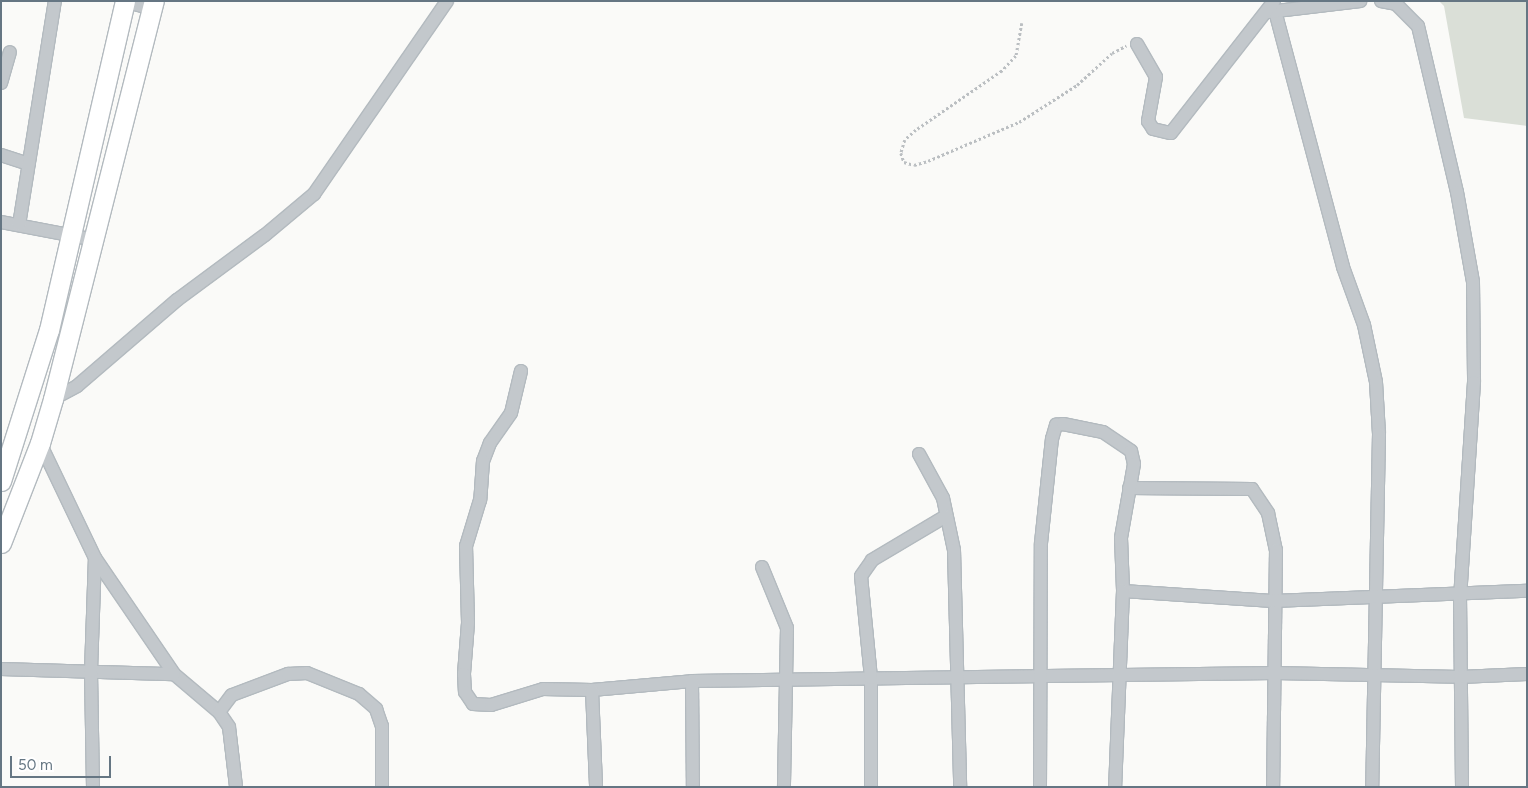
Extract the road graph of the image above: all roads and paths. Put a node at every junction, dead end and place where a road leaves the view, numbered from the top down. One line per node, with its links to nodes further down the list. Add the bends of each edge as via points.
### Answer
1 (55, 1): 13 (street)
2 (124, 1): 6 (street); 16 (main road)
3 (447, 1): 19 (street, via 314,194 177,300 77,386)
4 (1360, 1): 7 (street)
5 (1381, 1): 32 (street, via 1396,4 1418,26 1457,192 1473,282 1474,382)
6 (153, 5): 17 (main road)
7 (1272, 8): 9 (street, via 1171,133 1153,129 1148,122 1156,77); 31 (street, via 1343,266 1364,326 1376,382 1379,434)
8 (1022, 23): 9 (path, via 1016,56 1002,70 905,140 901,153 904,162 914,165 928,161 1019,122 1077,85 1112,53 1124,46)
9 (1137, 44)
10 (10, 52): 11 (street)
11 (1, 83)
12 (1, 155): 13 (street)
13 (29, 164): 15 (street)
14 (1, 222): 15 (street)
15 (19, 225): 16 (street)
16 (69, 233): 17 (street); 20 (main road, via 49,330)
17 (95, 240): 19 (main road)
18 (521, 371): 47 (street, via 511,412 490,443 483,461 480,500 466,546 468,623 465,692 473,704 491,706 543,689)
19 (53, 399): 21 (main road)
20 (8, 443): 23 (main road)
21 (40, 443): 26 (main road); 27 (street)
22 (919, 454): 25 (street, via 943,498)
23 (1, 481)
24 (1129, 488): 29 (street, via 1121,538); 33 (street, via 1252,488 1268,513 1273,529 1276,550); 45 (street, via 1134,464 1131,451 1103,432 1056,425 1041,543)
25 (946, 516): 42 (street, via 864,568 861,576); 43 (street, via 954,550)
26 (1, 543)
27 (95, 558): 35 (street); 37 (street)
28 (762, 567): 44 (street, via 787,628 789,649)
29 (1123, 591): 33 (street); 39 (street)
30 (1527, 591): 32 (street)
31 (1375, 595): 32 (street); 33 (street); 40 (street)
32 (1460, 596): 41 (street)
33 (1273, 601): 36 (street)
34 (1, 669): 35 (street)
35 (91, 672): 37 (street); 49 (street)
36 (1274, 673): 39 (street); 40 (street); 59 (street)
37 (174, 674): 48 (street)
38 (1527, 674): 41 (street)
39 (1118, 676): 45 (street); 58 (street)
40 (1373, 676): 41 (street); 60 (street)
41 (1460, 677): 61 (street)
42 (871, 678): 43 (street); 44 (street); 55 (street)
43 (960, 678): 45 (street); 56 (street)
44 (785, 679): 46 (street); 54 (street)
45 (1042, 679): 57 (street)
46 (692, 681): 47 (street); 53 (street)
47 (592, 690): 52 (street)
48 (219, 712): 50 (street, via 229,727 234,745); 51 (street, via 232,695 288,674 306,674 359,694 376,709 382,726)
49 (93, 787)
50 (236, 787)
51 (382, 787)
52 (596, 787)
53 (693, 787)
54 (784, 787)
55 (871, 787)
56 (960, 787)
57 (1040, 787)
58 (1115, 787)
59 (1273, 787)
60 (1372, 787)
61 (1462, 787)

